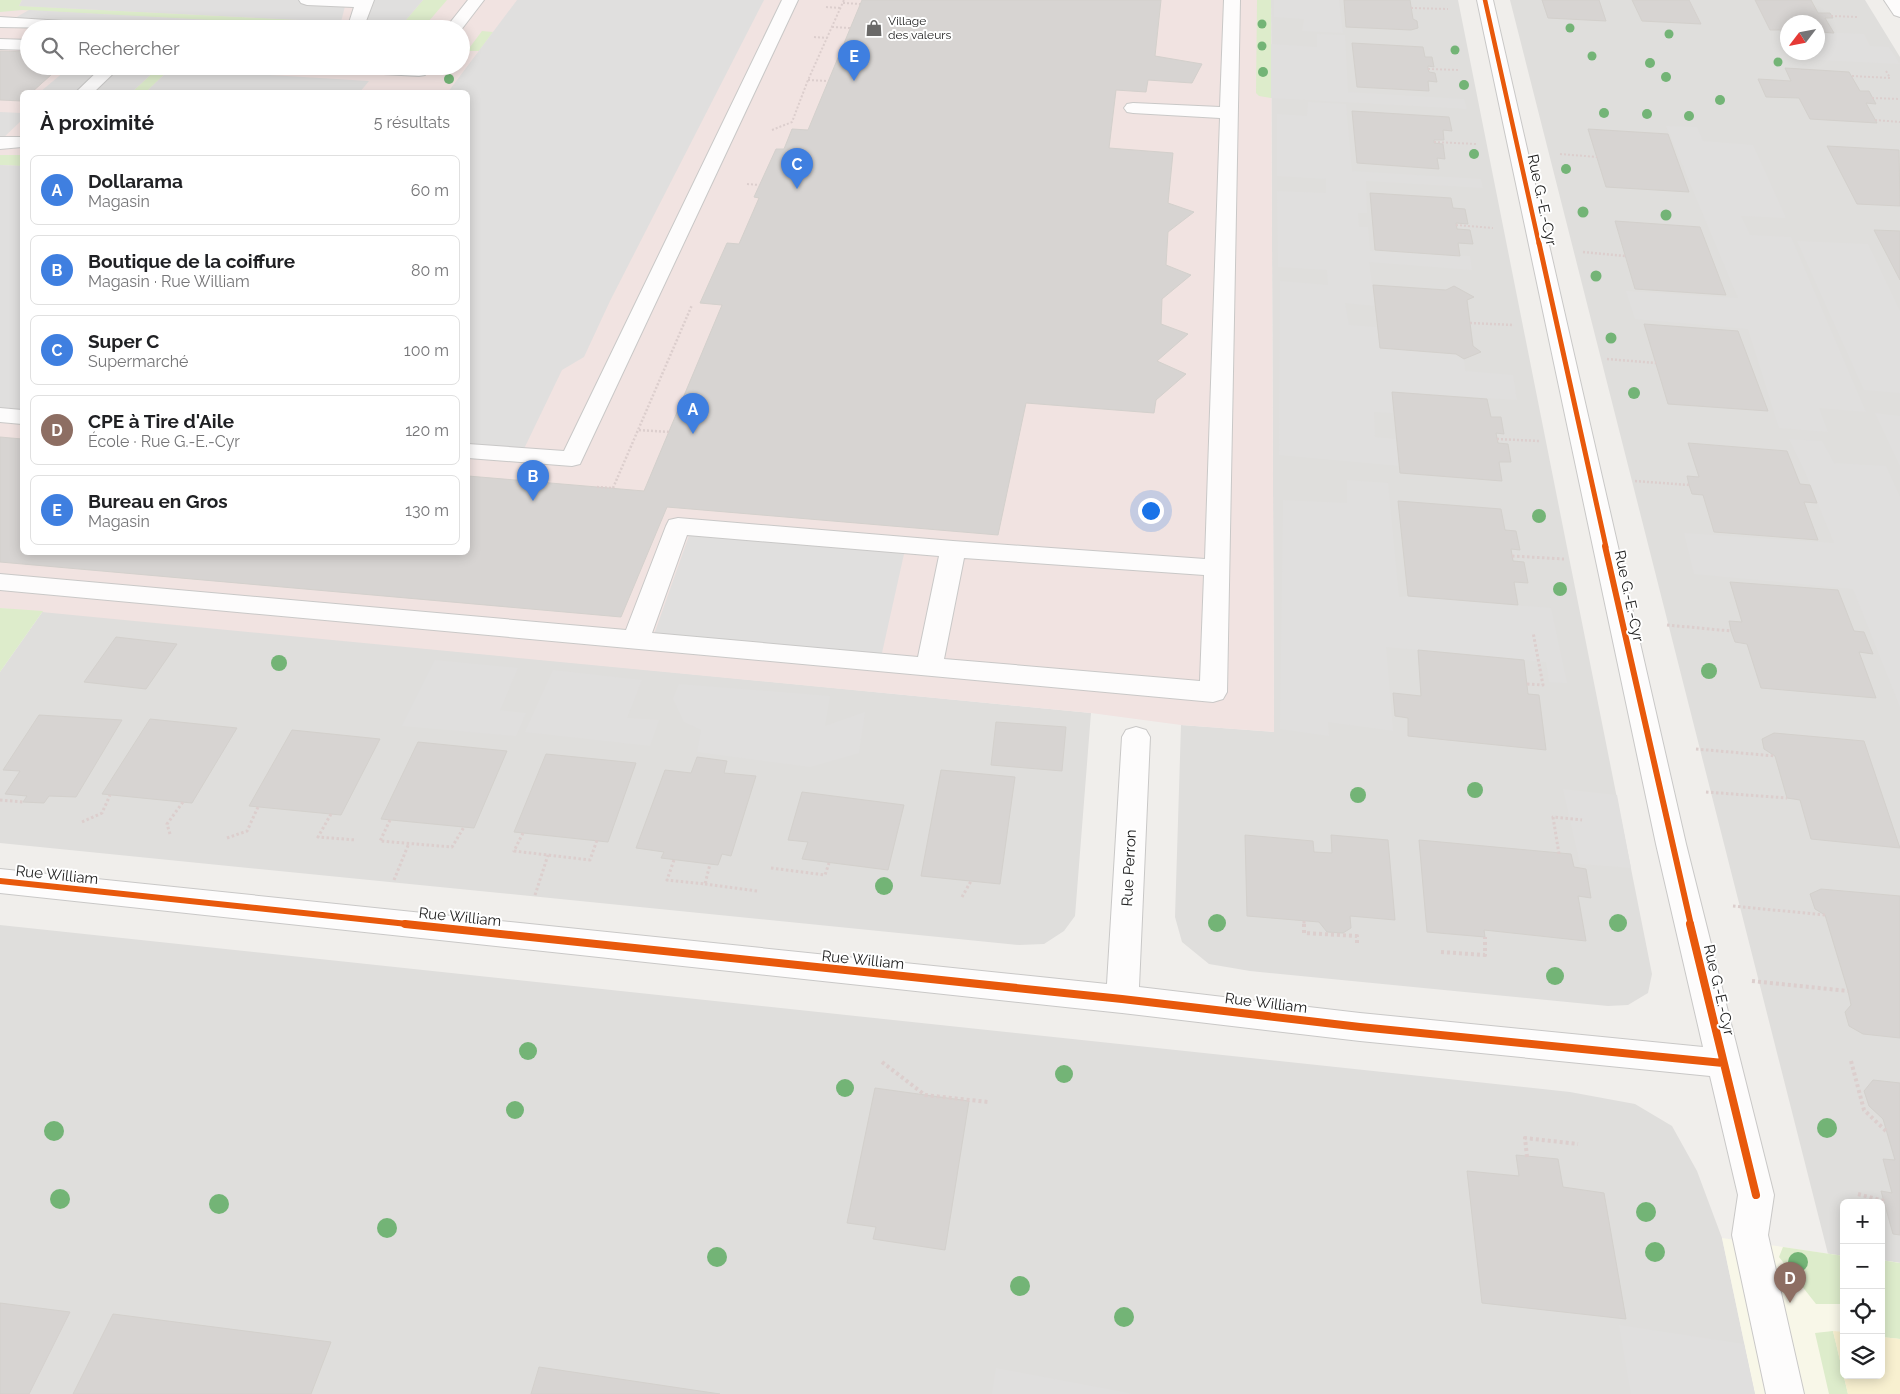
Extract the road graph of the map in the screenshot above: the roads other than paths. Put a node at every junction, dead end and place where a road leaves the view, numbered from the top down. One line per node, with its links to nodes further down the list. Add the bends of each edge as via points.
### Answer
1 (307, 0): 7 (street)
2 (476, 0): 10 (street)
3 (790, 0): 25 (street, via 572,459)
4 (1232, 0): 20 (street)
5 (1485, 0): 34 (street, Rue G.-E.-Cyr, via 1649,745)
6 (1892, 0): 8 (street)
7 (365, 1): 9 (street)
8 (1900, 12)
9 (358, 20)
10 (460, 20)
11 (0, 22): 12 (street)
12 (20, 23)
13 (0, 44): 14 (street)
14 (20, 45)
15 (102, 75): 18 (street)
16 (417, 75): 17 (street)
17 (408, 86)
18 (86, 90)
19 (1133, 108): 20 (street)
20 (1229, 113): 27 (street)
21 (0, 142): 22 (street)
22 (20, 142)
23 (0, 415): 24 (street)
24 (20, 417)
25 (470, 451)
26 (953, 549): 27 (street); 29 (street, via 678,526); 30 (street)
27 (1217, 568): 30 (street, via 1213,692)
28 (0, 582): 29 (street)
29 (636, 639): 30 (street)
30 (929, 667)
31 (1136, 737): 33 (street, Rue Perron)
32 (0, 881): 33 (street, Rue William)
33 (1122, 999): 34 (street, Rue William, via 1360,1027)
34 (1723, 1063): 35 (street, Rue G.-E.-Cyr, via 1756,1195 1750,1235)
35 (1785, 1394)

